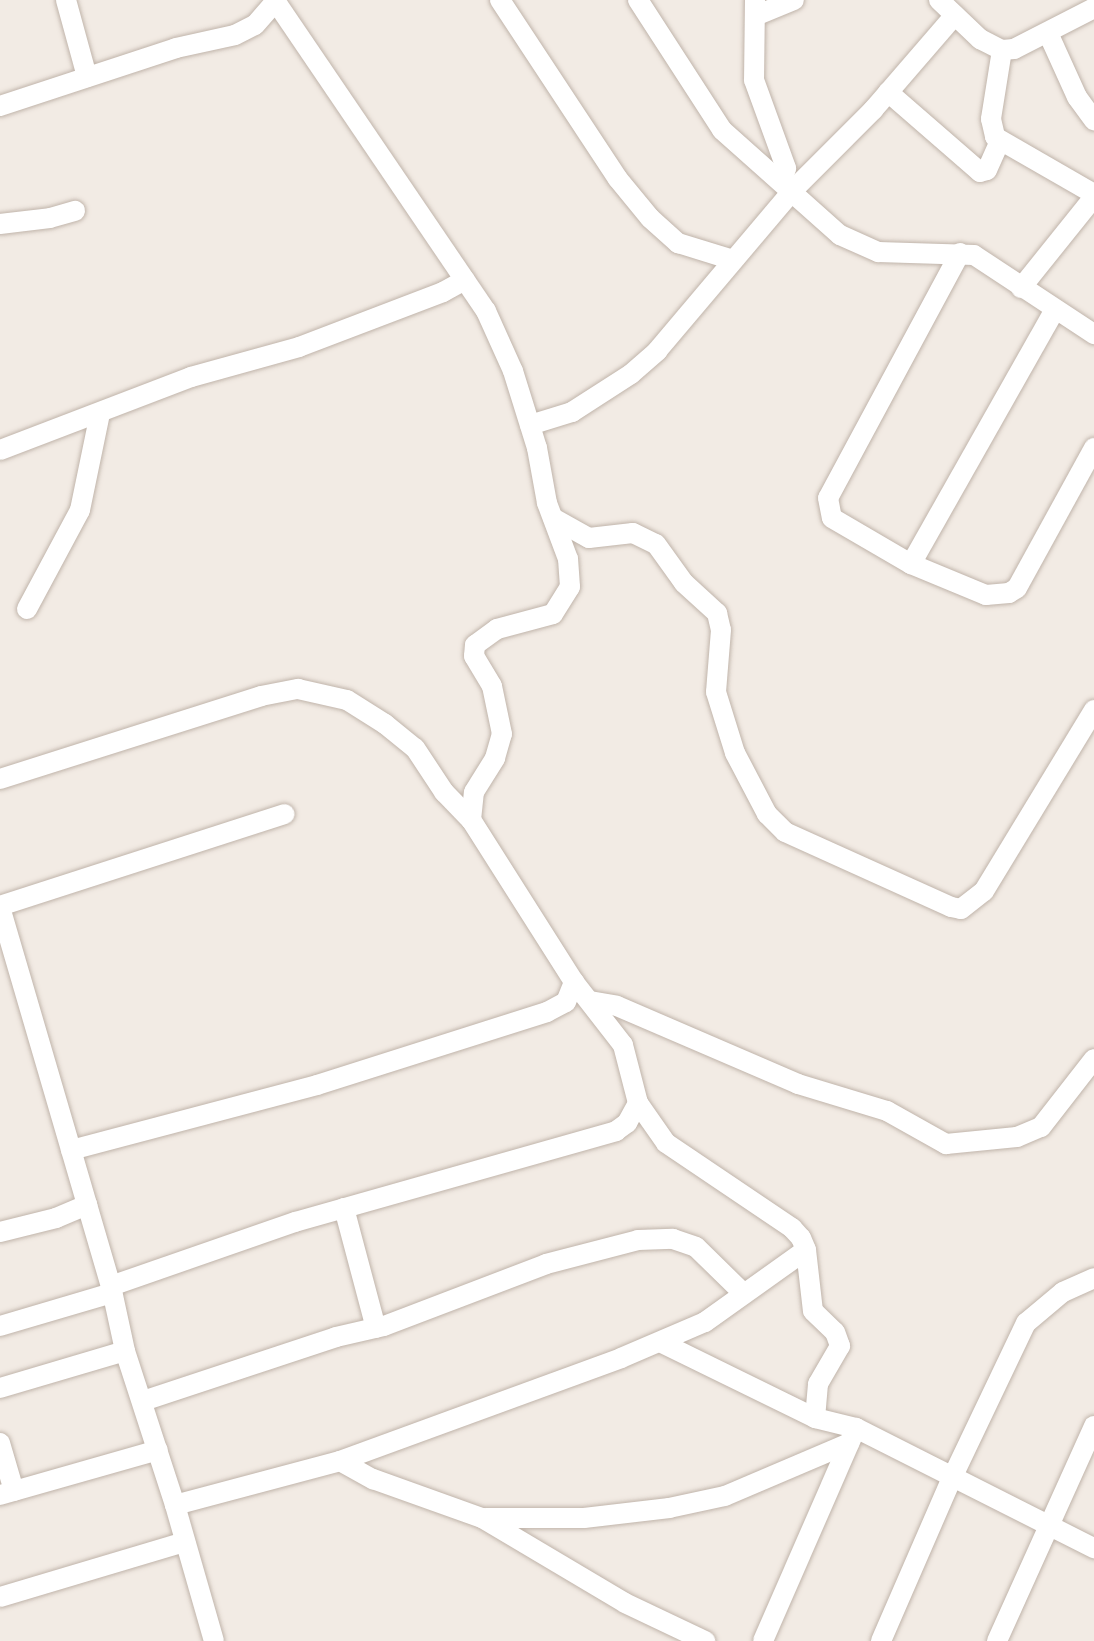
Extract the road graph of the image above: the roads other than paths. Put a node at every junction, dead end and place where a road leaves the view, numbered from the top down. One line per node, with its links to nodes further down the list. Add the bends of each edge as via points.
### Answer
1 (66, 0): 12 (street)
2 (500, 0): 22 (street, via 618,179 650,218 678,243)
3 (638, 0): 17 (street, via 722,130)
4 (794, 0): 8 (street)
5 (939, 0): 9 (street)
6 (275, 1): 12 (street, via 255,25 235,35); 23 (street)
7 (1084, 7): 10 (street)
8 (755, 8): 17 (street, via 754,80 786,168)
9 (955, 15): 11 (street, via 980,39); 13 (street)
10 (1048, 33): 11 (street); 15 (street, via 1077,97)
11 (1002, 50): 16 (street, via 991,119)
12 (87, 77): 14 (street)
13 (888, 92): 16 (street, via 980,172 987,170); 17 (street)
14 (0, 106)
15 (1094, 120)
16 (1000, 141): 18 (street)
17 (787, 186): 21 (street, via 840,235 878,252); 22 (street)
18 (1094, 196): 24 (street)
19 (75, 211): 20 (street)
20 (0, 224)
21 (960, 253): 24 (street, via 986,262); 32 (street, via 828,498 832,518)
22 (733, 260): 28 (street, via 657,351 631,374 561,418)
23 (465, 280): 27 (street, via 299,347 191,377); 28 (street, via 486,311 513,371)
24 (1021, 288): 25 (street)
25 (1054, 311): 26 (street); 32 (street)
26 (1094, 334)
27 (100, 413): 30 (street); 33 (street, via 80,510)
28 (530, 425): 31 (street)
29 (1094, 448): 32 (street, via 1017,588 986,595)
30 (0, 450)
31 (552, 518): 34 (street, via 589,538 633,533 656,544 684,583 717,613 721,630 716,692 735,753 767,814 785,832 951,907 961,909 984,891); 37 (street, via 570,572 564,600 553,614 497,629 475,645 474,656 499,707 502,734 495,758 474,792)
32 (911, 564)
33 (27, 609)
34 (1094, 710)
35 (0, 779): 37 (street, via 298,689 347,700 385,724 415,748 444,792)
36 (285, 814): 38 (street)
37 (471, 820): 39 (street)
38 (0, 907): 43 (street)
39 (574, 982): 40 (street); 43 (street, via 566,1002 547,1012 317,1085)
40 (590, 1001): 41 (street, via 617,1006 798,1084 887,1111 946,1144 1017,1137 1041,1127); 42 (street, via 623,1045)
41 (1094, 1059)
42 (638, 1103): 45 (street, via 616,1131); 47 (street, via 666,1143 792,1228)
43 (71, 1150): 44 (street)
44 (87, 1205): 46 (street); 49 (street)
45 (344, 1208): 49 (street); 52 (street)
46 (0, 1232)
47 (806, 1250): 50 (street); 57 (street, via 813,1311 835,1332 840,1346 818,1384)
48 (1094, 1278): 63 (street, via 1063,1292 1026,1323)
49 (112, 1289): 51 (street); 54 (street)
50 (743, 1293): 52 (street, via 696,1247 673,1239 638,1240 546,1264); 53 (street, via 705,1322)
51 (0, 1326)
52 (376, 1328): 56 (street)
53 (660, 1342): 57 (street); 62 (street)
54 (125, 1351): 55 (street); 56 (street)
55 (0, 1388)
56 (143, 1401): 61 (street)
57 (815, 1418): 59 (street)
58 (1094, 1426): 67 (street)
59 (852, 1435): 63 (street); 66 (street, via 725,1496 584,1518); 73 (street)
60 (0, 1443): 64 (street)
61 (158, 1450): 64 (street); 65 (street)
62 (340, 1461): 65 (street); 66 (street, via 373,1479)
63 (952, 1478): 67 (street); 74 (street)
64 (7, 1493)
65 (175, 1505): 68 (street)
66 (482, 1518): 72 (street, via 625,1603)
67 (1049, 1525): 69 (street); 75 (street)
68 (185, 1542): 70 (street); 71 (street)
69 (1094, 1548)
70 (0, 1597)
71 (214, 1641)
72 (705, 1641)
73 (763, 1641)
74 (881, 1641)
75 (997, 1641)

